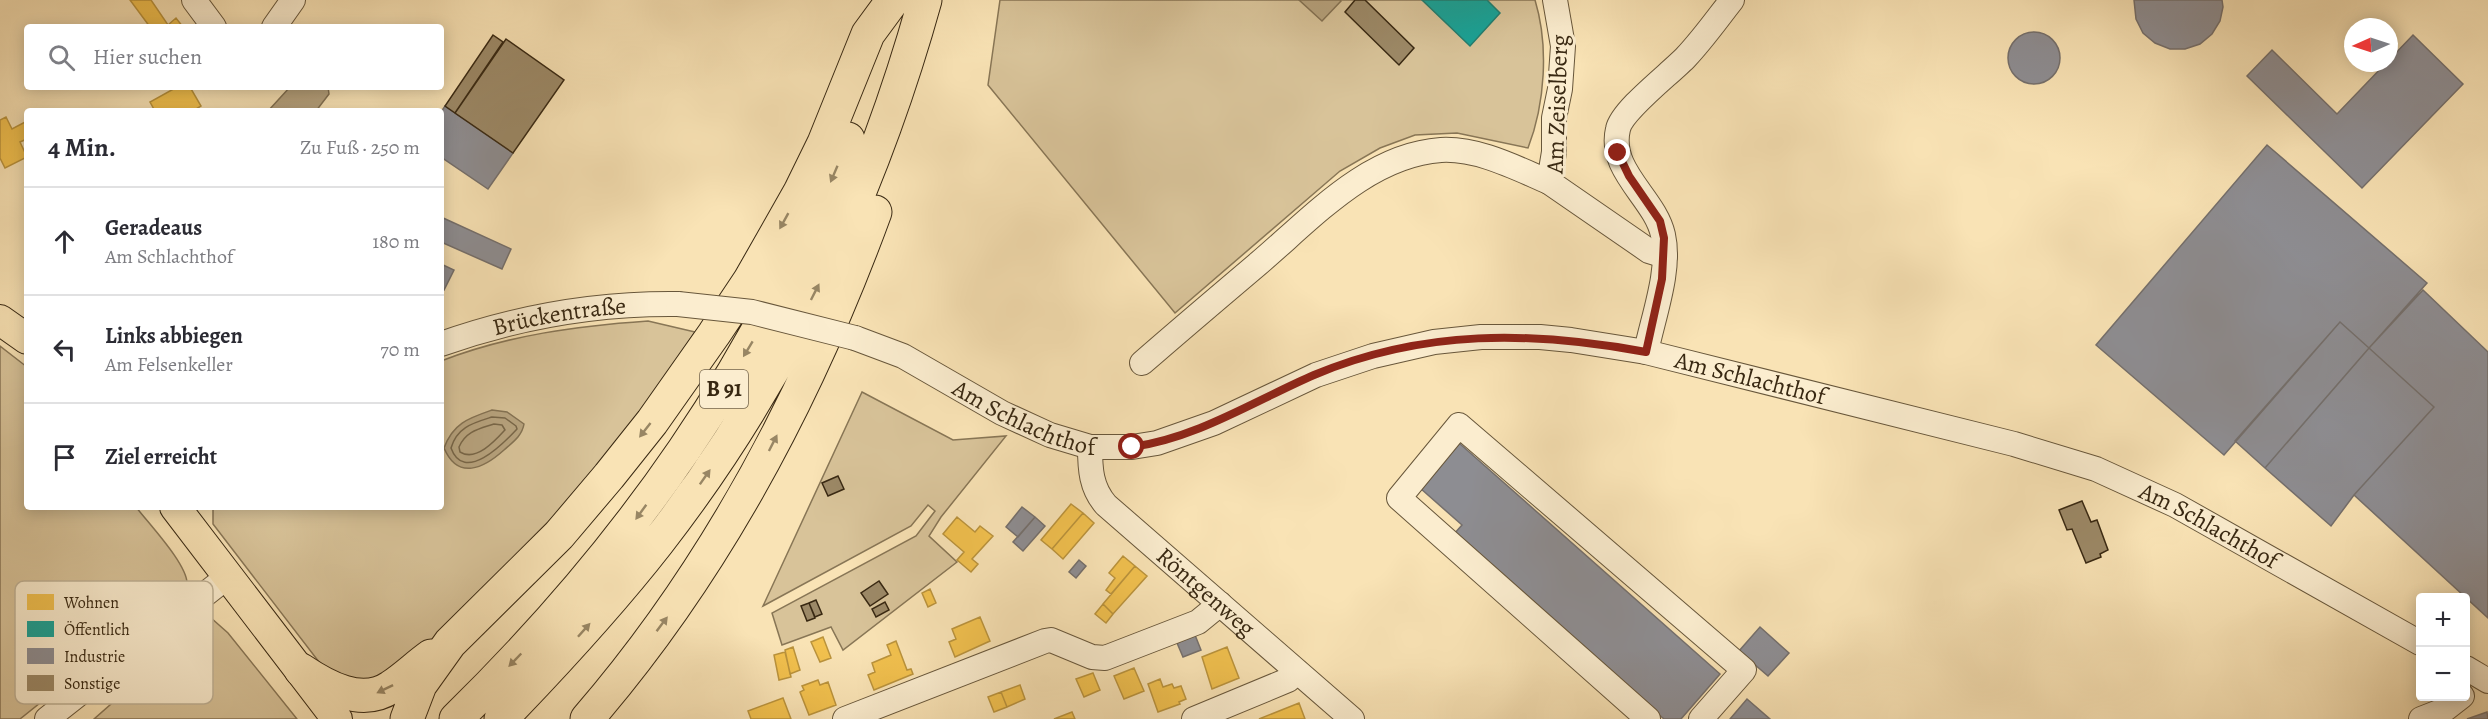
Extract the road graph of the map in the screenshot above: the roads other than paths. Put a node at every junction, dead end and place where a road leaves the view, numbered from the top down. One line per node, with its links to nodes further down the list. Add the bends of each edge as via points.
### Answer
1 (194, 0): 7 (street)
2 (293, 0): 8 (street)
3 (893, 0): 24 (highway, one-way to 24, via 868,34 824,143 795,200 714,334 652,422 559,535); 32 (highway, B 91, one-way to 32, via 856,119 816,217 754,340 712,410 673,470 597,569)
4 (926, 0): 9 (highway, B 91)
5 (1555, 0): 10 (street, Am Zeiselberg, via 1563,45)
6 (1732, 0): 11 (street, via 1686,57 1630,111 1618,128 1618,153 1660,221)
7 (212, 24)
8 (276, 24)
9 (913, 43): 33 (highway, B 91, one-way to 9, via 595,618 652,549 754,402 794,333 843,234 887,125); 34 (highway, one-way to 9, via 619,682 712,551 746,494 819,350 866,236 916,92)
10 (1549, 182): 11 (street, Am Zeiselberg, via 1649,251); 17 (street, via 1499,161 1467,153 1443,150 1411,154 1348,187)
11 (1665, 256): 16 (street)
12 (678, 304): 15 (street, Brückentraße, via 635,303 557,313 509,322); 18 (street, Am Schlachthof, bridge, via 752,312 855,338 903,356 1023,423)
13 (0, 320): 14 (main road)
14 (24, 337)
15 (444, 343)
16 (1646, 352): 18 (street, Am Schlachthof, via 1540,337 1434,342 1316,375 1214,423 1158,443); 23 (street, Am Schlachthof, via 2014,444 2108,473 2175,505)
17 (1142, 363)
18 (1090, 447): 22 (street, Röntgenweg, via 1090,471 1100,498)
19 (177, 510): 20 (main road)
20 (227, 577): 21 (street); 25 (main road)
21 (213, 588)
22 (1220, 604): 26 (street, Röntgenweg); 35 (street, via 1198,622 1105,658 1045,641)
23 (2416, 640)
24 (450, 643): 25 (highway, one-way to 25, via 389,689 376,693 352,695 337,691); 31 (highway, via 420,685)
25 (301, 670): 30 (main road)
26 (1297, 672): 36 (street, via 1288,680); 37 (street, Röntgenweg)
27 (2456, 701): 40 (street)
28 (66, 704): 29 (street)
29 (47, 719)
30 (338, 719)
31 (407, 719)
32 (456, 719)
33 (501, 719)
34 (587, 719)
35 (845, 719)
36 (1194, 719)
37 (1352, 719)
38 (1648, 719): 39 (street, via 1399,498 1459,425 1744,670)
39 (1701, 719)
40 (2421, 719)

